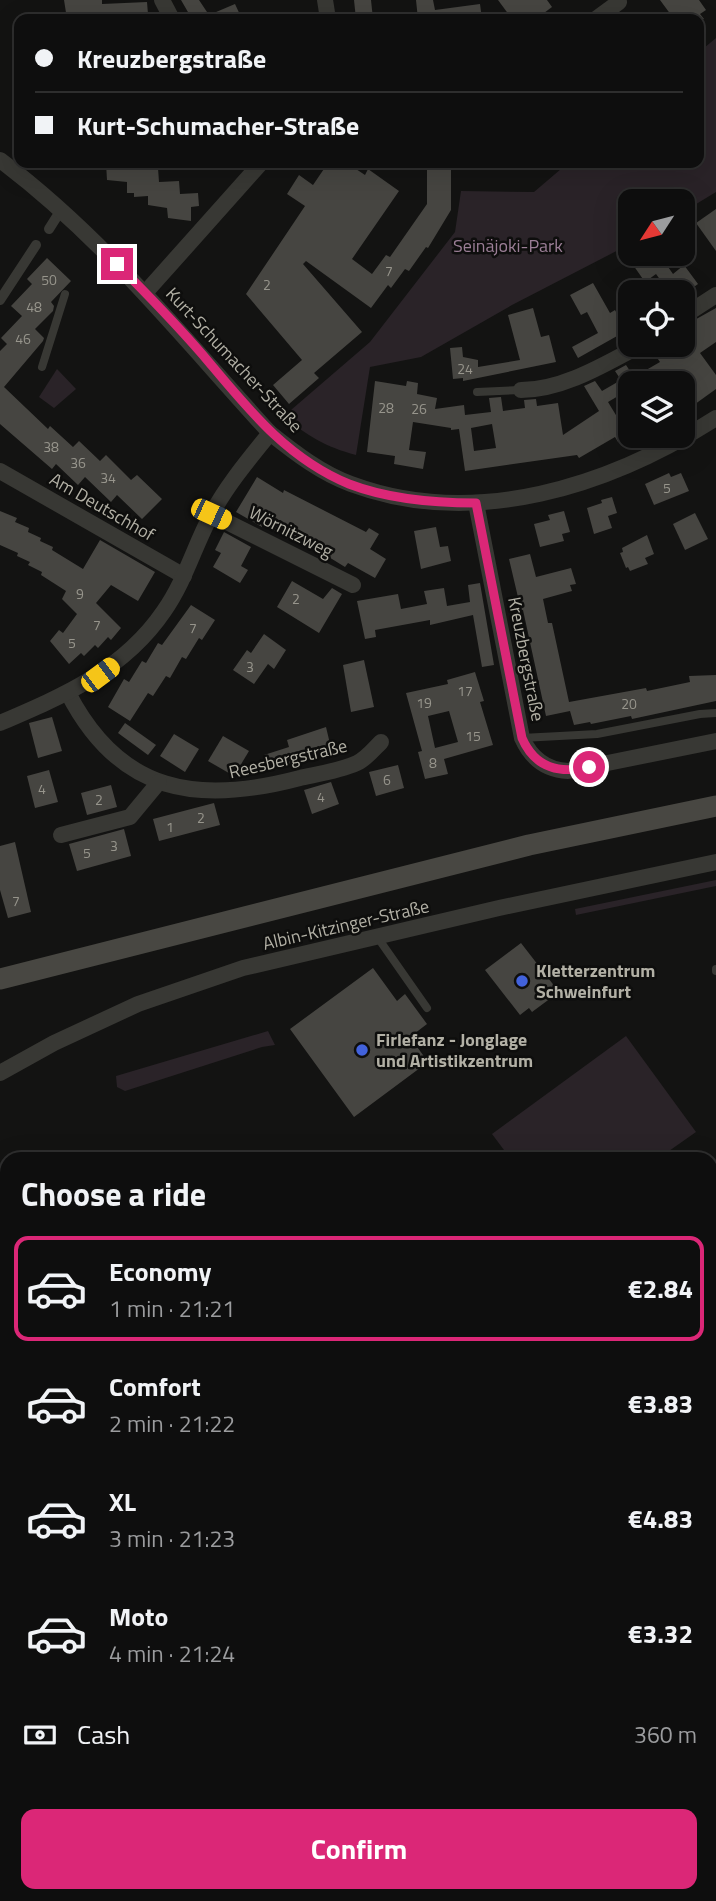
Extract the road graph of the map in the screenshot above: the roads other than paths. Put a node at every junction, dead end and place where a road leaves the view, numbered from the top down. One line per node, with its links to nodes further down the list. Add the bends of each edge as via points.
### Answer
1 (619, 2): 2 (street)
2 (603, 14)
3 (0, 160): 5 (street, Kurt-Schumacher-Straße)
4 (249, 168): 8 (street)
5 (61, 210): 6 (street); 8 (street, Kurt-Schumacher-Straße)
6 (49, 229)
7 (36, 245): 11 (street)
8 (145, 293): 18 (street, Kurt-Schumacher-Straße)
9 (65, 294): 14 (lane)
10 (716, 295): 12 (street)
11 (0, 300)
12 (695, 309)
13 (618, 356): 15 (street, via 570,379)
14 (42, 367)
15 (521, 390): 16 (lane)
16 (477, 392)
17 (716, 418): 20 (street, Kurt-Schumacher-Straße, via 654,454 592,480)
18 (270, 433): 20 (street, Kurt-Schumacher-Straße, via 294,453 351,484 415,499); 21 (street)
19 (0, 471): 22 (street, Am Deutschhof)
20 (476, 503): 27 (street, Kreuzbergstraße)
21 (211, 514): 22 (street); 23 (street, Wörnitzweg)
22 (184, 576): 24 (street, via 163,613 133,647 100,675)
23 (353, 585)
24 (68, 693): 26 (street); 30 (street, Reesbergstraße, via 94,734 125,762)
25 (716, 713): 27 (lane, via 597,734)
26 (0, 723)
27 (522, 738): 28 (street, Kreuzbergstraße, via 542,763 568,771)
28 (716, 740)
29 (381, 742): 30 (street, Reesbergstraße, via 359,762 264,788 203,792)
30 (159, 782): 32 (street, via 130,817)
31 (716, 806): 35 (main road, via 529,845)
32 (61, 835)
33 (716, 862): 34 (street, Albin-Kitzinger-Straße)
34 (378, 938): 36 (lane); 37 (street, Albin-Kitzinger-Straße, via 243,968 179,989 91,1025)
35 (0, 979)
36 (428, 1008)
37 (0, 1073)

